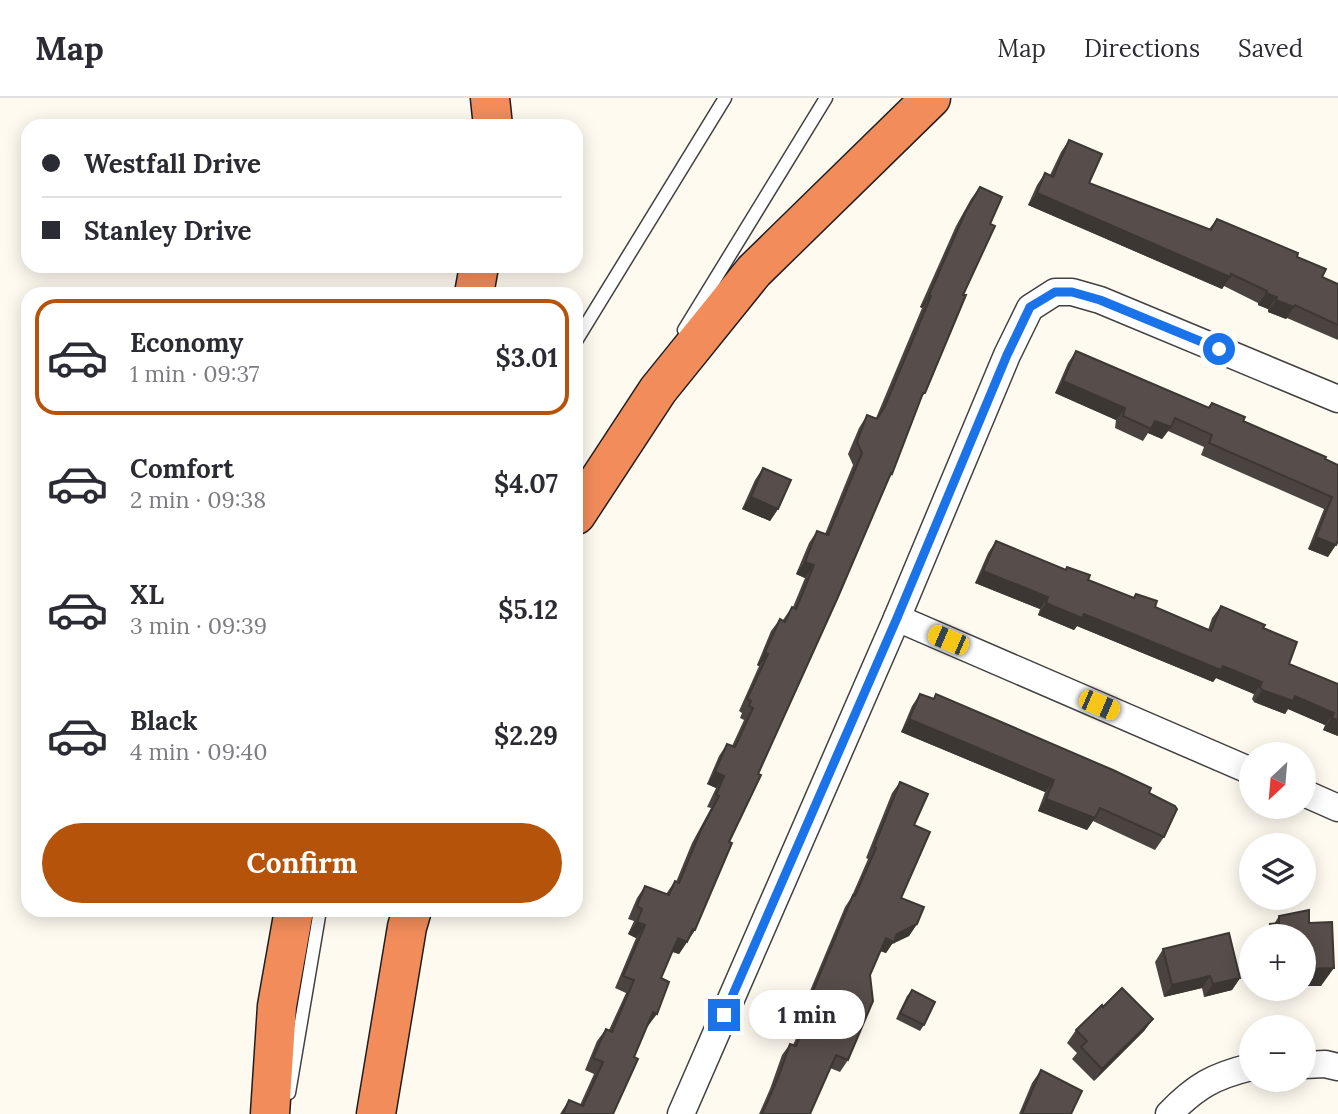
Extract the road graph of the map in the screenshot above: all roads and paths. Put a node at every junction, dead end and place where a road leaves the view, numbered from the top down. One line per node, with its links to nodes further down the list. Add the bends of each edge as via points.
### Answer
1 (490, 98): 5 (highway)
2 (725, 98): 6 (lane)
3 (826, 98): 8 (lane)
4 (930, 98): 9 (highway, via 754,271 658,390)
5 (492, 119)
6 (583, 330)
7 (1338, 399): 10 (street, via 1100,300 1055,292 1030,307)
8 (583, 503)
9 (583, 504)
10 (897, 618): 11 (street); 22 (street)
11 (1239, 766)
12 (1316, 798): 13 (street)
13 (1338, 808)
14 (293, 917): 20 (highway, via 277,1006)
15 (319, 917): 20 (lane)
16 (410, 917): 21 (highway)
17 (1316, 1064): 18 (street)
18 (1338, 1068)
19 (1239, 1070): 23 (street, via 1223,1073 1189,1093)
20 (279, 1107)
21 (376, 1114)
22 (681, 1114)
23 (1170, 1114)

